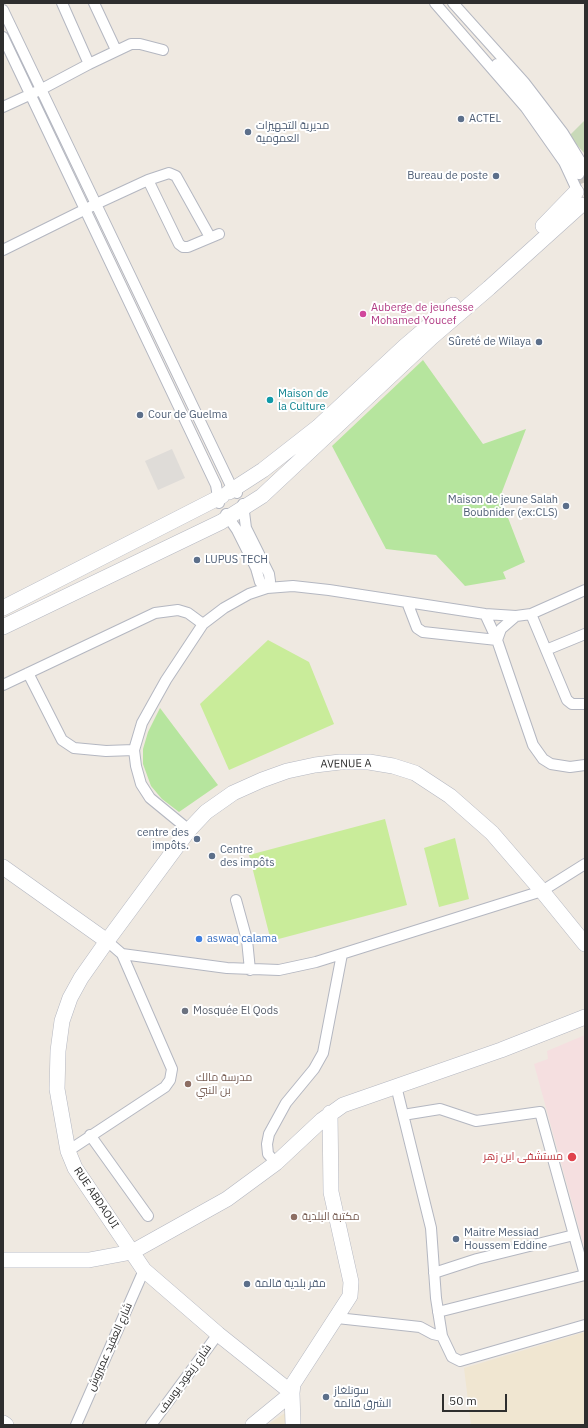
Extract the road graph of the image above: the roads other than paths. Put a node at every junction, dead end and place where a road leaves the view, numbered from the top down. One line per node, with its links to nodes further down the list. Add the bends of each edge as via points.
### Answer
1 (62, 3): 10 (street)
2 (94, 3): 8 (street)
3 (435, 3): 15 (street, via 526,108 564,162)
4 (442, 3): 15 (street, via 531,102 563,147)
5 (453, 3): 15 (street, via 528,88 563,133)
6 (3, 10): 11 (street)
7 (3, 37): 12 (street)
8 (116, 50): 9 (street, via 131,44 140,44); 10 (street)
9 (163, 50)
10 (89, 64): 11 (street)
11 (40, 90): 12 (street); 16 (street)
12 (30, 94): 13 (street); 17 (street)
13 (3, 107)
14 (148, 180): 14 (street, via 179,244 188,247 214,235 176,176 169,173); 16 (street)
15 (582, 193): 19 (street, via 404,347); 19 (street, via 489,288 432,337 262,496)
16 (96, 204): 17 (street); 19 (street)
17 (85, 210): 18 (street); 19 (street, via 216,485)
18 (3, 250)
19 (231, 503): 20 (street); 20 (street, via 246,528); 26 (street); 31 (street)
20 (264, 576): 21 (street); 22 (street, via 260,582); 24 (street)
21 (293, 586): 22 (street); 25 (street)
22 (267, 588): 24 (street)
23 (585, 590): 28 (street)
24 (249, 594): 30 (street)
25 (407, 602): 27 (street); 33 (street, via 417,628 423,632)
26 (3, 608)
27 (485, 614): 29 (street); 33 (street)
28 (531, 614): 29 (street); 34 (street)
29 (516, 616): 33 (street, via 502,629)
30 (203, 624): 35 (street, via 188,613 178,610 155,613); 38 (street, via 150,707)
31 (3, 627)
32 (585, 634): 34 (street)
33 (497, 640): 39 (street, via 514,695 537,753 558,766)
34 (546, 650): 37 (street, via 567,700 572,704)
35 (28, 673): 36 (street); 38 (street, via 62,740 74,748)
36 (3, 685)
37 (585, 704)
38 (134, 750): 40 (street, via 141,784 150,798)
39 (585, 765)
40 (189, 830): 43 (street, AVENUE A, via 206,812 233,793 288,771 340,762 369,762 394,766 415,773 469,812); 45 (street, AVENUE A)
41 (585, 864): 43 (street)
42 (3, 867): 45 (street)
43 (542, 891): 46 (street, AVENUE A); 48 (street)
44 (236, 900): 49 (street, via 248,940)
45 (107, 941): 47 (street); 55 (street, RUE ABDAOUI, via 81,978 62,1021 57,1090)
46 (584, 943)
47 (122, 954): 49 (street); 54 (street, via 172,1068 170,1080 165,1087)
48 (342, 954): 49 (street, via 300,967); 56 (street, via 323,1053 314,1070 286,1103 269,1134 268,1154)
49 (250, 970)
50 (585, 1017): 51 (street, via 501,1050)
51 (396, 1086): 52 (street, via 343,1105); 53 (street)
52 (330, 1113): 56 (street); 65 (street, via 331,1192 351,1282 350,1296)
53 (403, 1115): 58 (street, via 440,1109 476,1121 540,1112); 62 (street, via 431,1228)
54 (90, 1135): 55 (street); 57 (street)
55 (68, 1151): 59 (street, RUE ABDAOUI, via 75,1168)
56 (276, 1163): 59 (street, via 227,1199)
57 (148, 1216)
58 (574, 1235): 62 (street); 63 (street)
59 (132, 1252): 60 (street, via 89,1260); 61 (street, RUE ABDAOUI)
60 (3, 1260)
61 (144, 1270): 67 (street, RUE ABDAOUI); 72 (street, شارع العقيد عميروش)
62 (434, 1273): 64 (street)
63 (585, 1275): 64 (street)
64 (438, 1312): 68 (street)
65 (337, 1318): 68 (street, via 420,1327); 69 (street, via 298,1375)
66 (585, 1325): 68 (street, via 460,1361 452,1356)
67 (218, 1334): 69 (street, RUE ABDAOUI); 73 (street, شارع زيغود يوسف)
68 (442, 1336)
69 (292, 1393): 74 (street); 75 (street)
70 (3, 1423): 71 (street)
71 (6, 1425)
72 (76, 1425)
73 (151, 1425)
74 (253, 1425)
75 (293, 1425)

